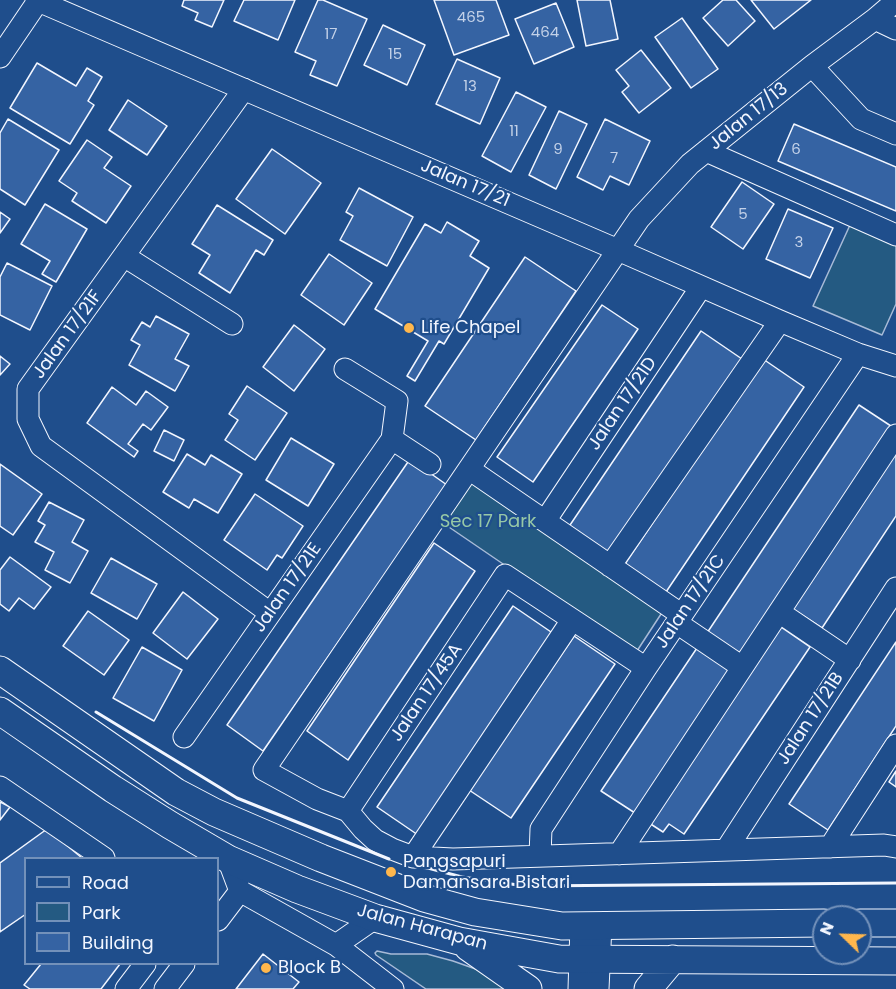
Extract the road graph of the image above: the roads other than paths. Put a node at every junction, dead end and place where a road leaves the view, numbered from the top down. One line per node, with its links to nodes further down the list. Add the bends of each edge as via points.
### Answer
1 (37, 1): 5 (street); 7 (street, Jalan 17/21)
2 (896, 1): 3 (street, Jalan 17/13)
3 (875, 19): 4 (street); 6 (street, Jalan 17/13)
4 (896, 29)
5 (0, 57)
6 (812, 66): 8 (street, via 861,119); 9 (street, Jalan 17/13)
7 (244, 89): 11 (street, Jalan 17/21); 12 (street, Jalan 17/21F)
8 (896, 134)
9 (706, 151): 10 (street); 11 (street, Jalan 17/13, via 639,219)
10 (896, 235)
11 (618, 250): 13 (street, Jalan 17/21); 22 (street, Jalan 17/13)
12 (124, 256): 15 (street); 27 (street, Jalan 17/21F, via 28,389 28,419 41,446)
13 (701, 287): 14 (street, Jalan 17/21); 23 (street, Jalan 17/21D)
14 (780, 321): 16 (street, Jalan 17/21); 24 (street)
15 (232, 324)
16 (858, 354): 17 (street, Jalan 17/21); 28 (street, Jalan 17/21C)
17 (896, 366)
18 (345, 369): 20 (street, via 397,401)
19 (896, 435): 26 (street)
20 (392, 439): 21 (street); 27 (street, Jalan 17/21E)
21 (430, 464)
22 (469, 469): 23 (street); 38 (street, Jalan 17/13, via 264,770)
23 (545, 521): 24 (street)
24 (610, 566): 28 (street)
25 (893, 601): 30 (street, Jalan 17/21B)
26 (779, 612): 30 (street); 31 (street)
27 (270, 613): 35 (street, Jalan 17/21E)
28 (679, 619): 31 (street); 32 (street, Jalan 17/21C)
29 (572, 620): 32 (street); 38 (street, Jalan 17/45A, via 505,575); 45 (street)
30 (850, 660): 41 (street, Jalan 17/21B)
31 (742, 667): 42 (street)
32 (646, 668): 43 (street, Jalan 17/21C, via 541,829)
33 (0, 670): 53 (main road, Jalan Harapan, via 176,792 214,812 424,898 475,912 562,926)
34 (0, 711): 46 (main road, Jalan Harapan, via 113,789)
35 (184, 737)
36 (896, 745): 39 (street)
37 (0, 786): 44 (street)
38 (348, 811): 45 (street, via 375,840)
39 (830, 847): 40 (street); 41 (street)
40 (896, 847)
41 (726, 850): 42 (street)
42 (619, 854): 43 (street)
43 (540, 856): 45 (street)
44 (103, 857)
45 (413, 857)
46 (228, 858): 47 (street); 48 (main road, Jalan Harapan)
47 (240, 891): 49 (street); 55 (street)
48 (375, 918): 54 (main road, Jalan Harapan); 55 (street)
49 (219, 919)
50 (812, 923): 53 (main road, Jalan Harapan)
51 (872, 923): 52 (main road)
52 (896, 923)
53 (591, 925): 56 (street)
54 (459, 941): 56 (main road, Jalan Harapan, via 559,959); 64 (main road)
55 (336, 945): 63 (street)
56 (590, 959): 57 (main road, Jalan Harapan); 65 (street); 66 (street)
57 (673, 959): 58 (main road, Jalan Harapan); 67 (main road)
58 (896, 961)
59 (144, 965): 61 (street)
60 (183, 965): 62 (street)
61 (126, 989)
62 (165, 989)
63 (393, 989)
64 (528, 989)
65 (579, 989)
66 (598, 989)
67 (648, 989)

